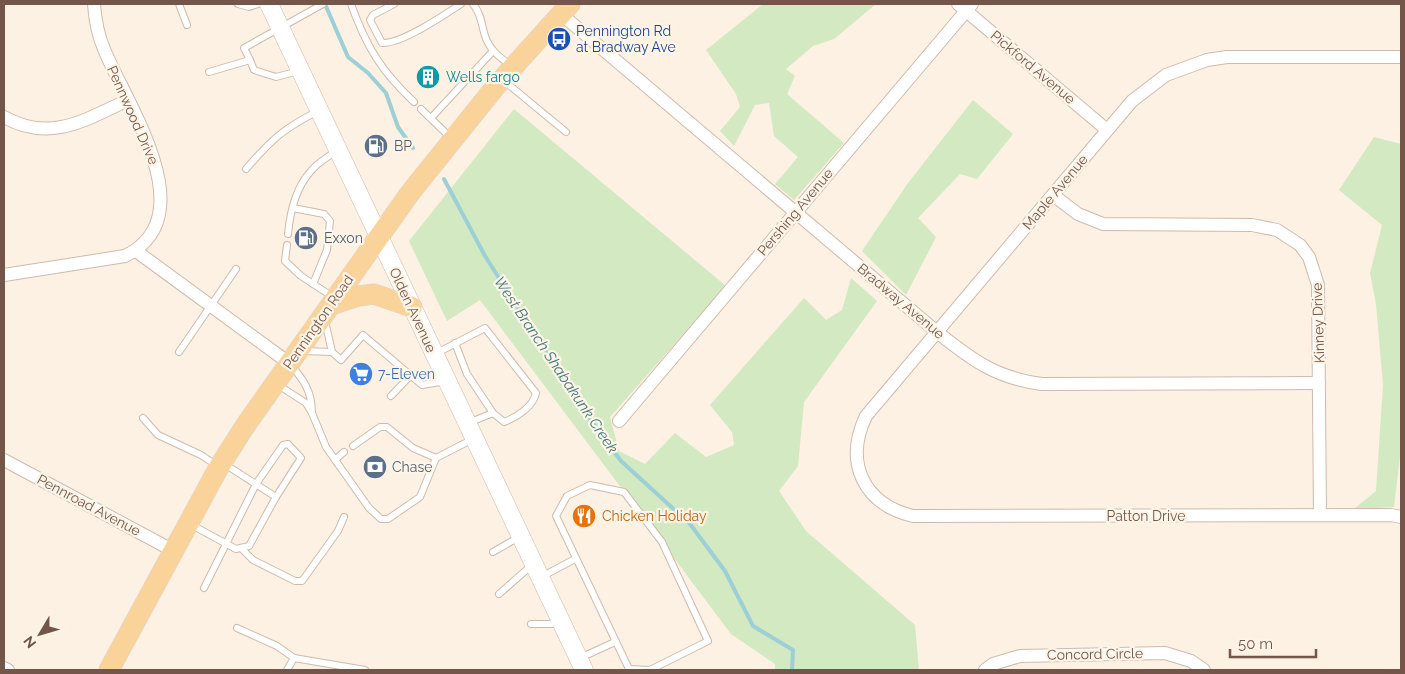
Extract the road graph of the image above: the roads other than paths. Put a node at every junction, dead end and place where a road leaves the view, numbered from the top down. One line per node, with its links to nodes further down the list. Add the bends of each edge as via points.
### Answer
1 (96, 4): 21 (street, Pennwood Drive, via 104,48)
2 (179, 4): 13 (lane)
3 (238, 4): 4 (lane, via 249,7)
4 (258, 4)
5 (269, 4): 14 (main road, Olden Avenue)
6 (351, 4): 22 (lane, via 361,32 380,67)
7 (394, 4): 8 (lane, via 371,17 382,43 392,43)
8 (461, 4)
9 (473, 4): 15 (lane, via 480,11)
10 (320, 5): 14 (lane)
11 (966, 6): 27 (street, Pickford Avenue); 34 (street, Pershing Avenue)
12 (565, 9): 20 (main road, Pennington Road); 34 (street, Bradway Avenue)
13 (186, 25)
14 (279, 28): 17 (lane, via 244,48); 18 (main road, Olden Avenue)
15 (493, 51): 20 (lane); 26 (lane)
16 (1401, 57): 27 (street, Maple Avenue, via 1227,57 1207,60 1185,66 1147,88)
17 (250, 60): 18 (lane, via 254,70 276,77); 19 (lane)
18 (299, 71): 24 (main road, Olden Avenue)
19 (209, 72)
20 (508, 73): 28 (lane); 29 (main road, Pennington Road)
21 (128, 100): 25 (street, via 58,129 30,128); 38 (street, Pennwood Drive, via 151,148 160,190 157,225)
22 (414, 102)
23 (421, 109): 26 (lane)
24 (318, 111): 30 (main road, Olden Avenue); 31 (lane, via 286,127)
25 (4, 117)
26 (431, 118): 29 (lane)
27 (1107, 130): 32 (street, Maple Avenue)
28 (566, 132)
29 (452, 138): 36 (main road, Pennington Road)
30 (337, 150): 33 (lane, via 311,171); 36 (main road, Olden Avenue)
31 (246, 168)
32 (1053, 194): 45 (street, Maple Avenue); 54 (street, Kinney Drive, via 1078,214 1103,224 1252,225 1289,236 1309,257 1318,285)
33 (293, 208): 35 (lane); 41 (lane, via 324,214 330,221 327,250)
34 (795, 212): 45 (street, Bradway Avenue); 59 (street, Pershing Avenue)
35 (288, 234)
36 (378, 237): 43 (main road, Pennington Road); 44 (main road, Olden Avenue)
37 (286, 245): 41 (lane, via 285,261)
38 (136, 251): 40 (street, via 124,256); 42 (street)
39 (236, 269): 42 (lane)
40 (4, 275)
41 (313, 284): 43 (lane)
42 (211, 306): 47 (lane); 50 (street)
43 (330, 306): 44 (main road, via 374,294); 48 (lane); 50 (main road, Pennington Road)
44 (412, 307): 49 (main road, Olden Avenue)
45 (937, 332): 54 (street, Bradway Avenue, via 984,367 1022,381 1042,384); 69 (street, Maple Avenue, via 866,416 860,430 856,456 862,480 877,500)
46 (455, 344): 49 (lane); 57 (lane, via 466,374); 57 (lane, via 485,328 536,393 534,400 514,418 504,422)
47 (179, 352)
48 (332, 352): 50 (lane); 51 (lane, via 341,360 364,335)
49 (434, 355): 52 (main road, Olden Avenue)
50 (294, 357): 53 (main road, Pennington Road); 56 (lane, via 312,399)
51 (411, 376): 52 (lane, via 422,385); 55 (lane)
52 (447, 381): 60 (main road, Olden Avenue)
53 (275, 383): 56 (lane, via 306,403); 66 (main road, Pennington Road)
54 (1319, 383): 70 (street, Kinney Drive)
55 (391, 396)
56 (312, 413): 65 (lane)
57 (494, 413): 60 (lane)
58 (143, 418): 66 (lane, via 158,436)
59 (619, 421)
60 (470, 431): 63 (lane); 74 (main road, Olden Avenue)
61 (353, 446): 63 (lane, via 380,427 387,427 413,448)
62 (344, 452): 65 (lane)
63 (436, 458): 65 (lane, via 420,497 388,519 381,519 368,508)
64 (4, 460): 77 (street, Pennroad Avenue)
65 (335, 460)
66 (221, 465): 67 (lane); 73 (main road, Pennington Road)
67 (256, 484): 68 (lane); 68 (lane, via 283,445 293,447 301,458); 75 (lane)
68 (276, 498): 76 (lane, via 249,546)
69 (891, 509): 70 (street, Patton Drive, via 922,517)
70 (1320, 515): 72 (street, Patton Drive)
71 (344, 517): 76 (lane, via 302,581 254,560)
72 (1401, 517)
73 (189, 523): 75 (lane); 77 (main road, Pennington Road)
74 (520, 536): 78 (lane); 80 (main road, Olden Avenue)
75 (224, 544): 76 (lane, via 236,550); 81 (lane)
76 (242, 549)
77 (174, 551): 91 (main road, Pennington Road)
78 (493, 552)
79 (575, 560): 80 (lane); 86 (lane); 86 (lane, via 556,516 567,496 590,485 624,492 662,542 708,641 650,670 629,669)
80 (537, 570): 82 (lane); 84 (main road, Olden Avenue)
81 (204, 588)
82 (499, 594)
83 (531, 624): 84 (lane)
84 (562, 624): 88 (main road, Olden Avenue)
85 (237, 628): 87 (lane, via 277,646)
86 (615, 642): 88 (lane)
87 (294, 658): 92 (lane); 93 (lane)
88 (581, 664)
89 (4, 668): 90 (street)
90 (8, 670)
91 (109, 670)
92 (287, 670)
93 (365, 670)
94 (985, 670): 95 (street, Concord Circle, via 993,664 1020,656 1165,653 1191,661)
95 (1204, 670)

